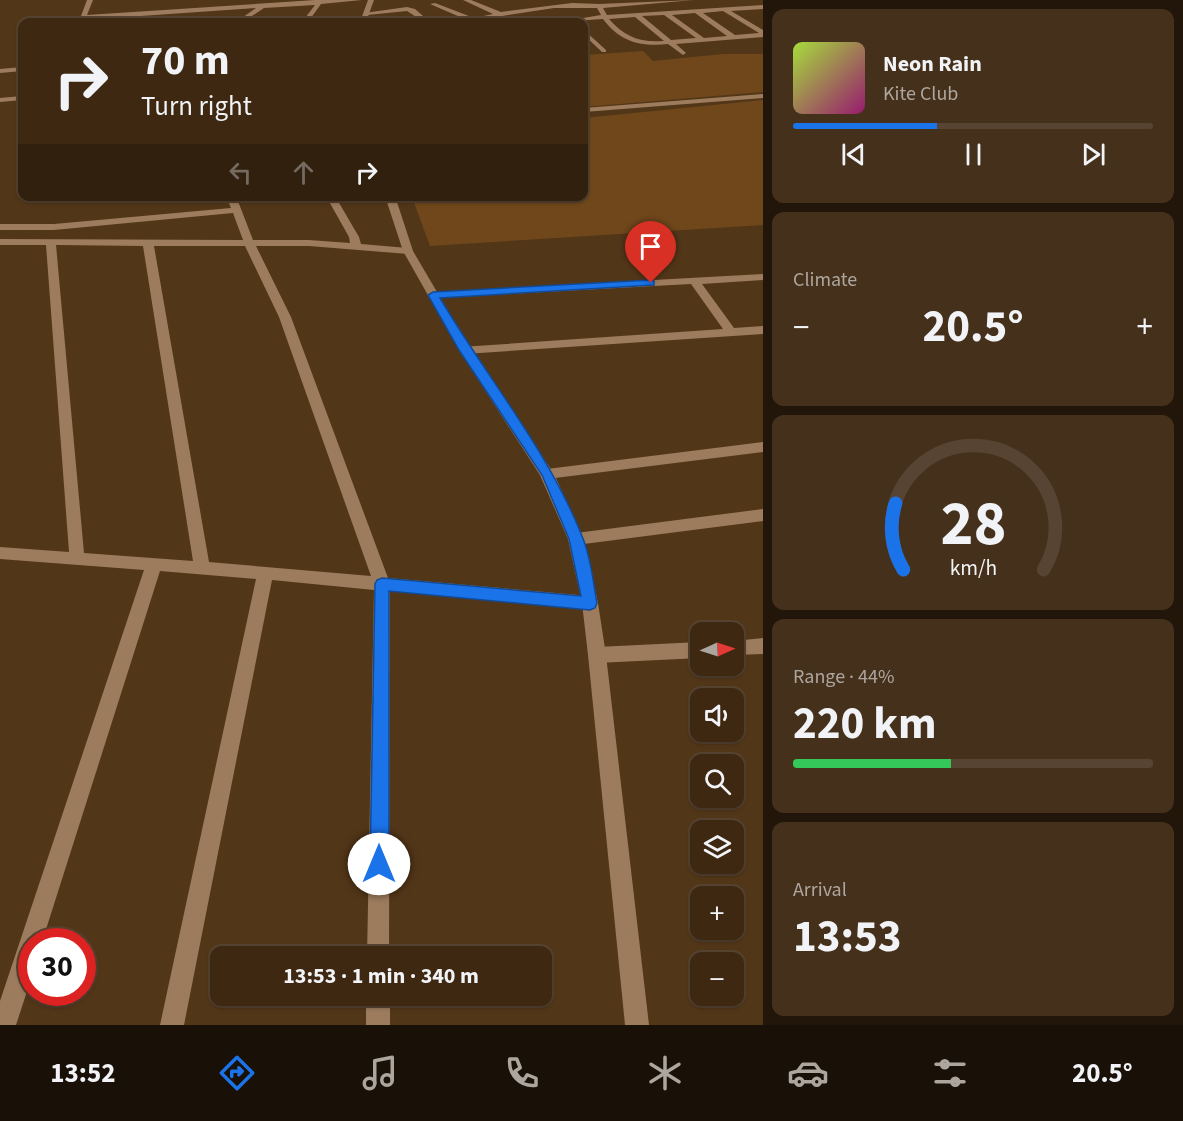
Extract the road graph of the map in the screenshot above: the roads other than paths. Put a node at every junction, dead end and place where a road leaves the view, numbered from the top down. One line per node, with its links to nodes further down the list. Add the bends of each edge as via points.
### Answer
1 (90, 0): 26 (street)
2 (206, 0): 18 (street)
3 (359, 0): 8 (street)
4 (371, 0): 20 (street)
5 (466, 0): 22 (street)
6 (691, 0): 9 (street)
7 (710, 0): 15 (street)
8 (319, 1): 10 (street); 28 (street)
9 (625, 2): 12 (street)
10 (262, 3): 18 (street); 27 (street)
11 (434, 4): 31 (street)
12 (599, 6): 22 (street, via 575,1); 24 (street)
13 (753, 7): 14 (street); 15 (street); 21 (street)
14 (763, 7)
15 (724, 9): 17 (street); 34 (street)
16 (27, 10): 25 (street)
17 (695, 10): 19 (street); 36 (street)
18 (207, 11): 26 (street, via 151,11)
19 (664, 12): 23 (street); 37 (street)
20 (367, 13): 29 (street); 30 (street, via 407,9)
21 (763, 13)
22 (499, 14): 32 (street)
23 (634, 14): 24 (street); 38 (street)
24 (603, 17): 33 (street); 38 (street, via 633,43)
25 (26, 18)
26 (83, 18)
27 (244, 18)
28 (308, 18)
29 (365, 18)
30 (422, 18)
31 (464, 18)
32 (482, 18)
33 (588, 19)
34 (763, 34): 36 (street)
35 (588, 36): 39 (street)
36 (733, 37): 37 (street)
37 (702, 39): 38 (street)
38 (669, 42): 40 (street)
39 (604, 51)
40 (683, 53)
41 (18, 69): 42 (street)
42 (0, 71)
43 (763, 96): 46 (street)
44 (18, 98): 45 (street)
45 (0, 100)
46 (588, 110)
47 (333, 201): 55 (street)
48 (392, 201): 56 (street)
49 (234, 203): 50 (street, via 86,225); 54 (street)
50 (0, 227)
51 (0, 242): 52 (street)
52 (51, 242): 53 (street); 68 (street)
53 (148, 243): 54 (street); 70 (street)
54 (249, 243): 55 (street); 72 (street, via 285,317)
55 (356, 247): 56 (street)
56 (408, 251): 59 (street)
57 (763, 277): 58 (street)
58 (694, 280): 59 (street); 61 (street)
59 (433, 295): 62 (street)
60 (763, 330): 61 (street)
61 (731, 332): 62 (street)
62 (465, 350): 64 (street)
63 (763, 447): 64 (street)
64 (548, 474): 66 (street)
65 (763, 515): 66 (street)
66 (576, 539): 73 (street)
67 (0, 553): 68 (street)
68 (77, 559): 69 (street)
69 (154, 564): 70 (street); 80 (street)
70 (202, 568): 71 (street)
71 (265, 573): 72 (street); 81 (street)
72 (382, 584): 73 (street); 78 (street)
73 (590, 603): 77 (street)
74 (763, 646): 75 (street)
75 (744, 647)
76 (690, 650): 77 (street)
77 (597, 654): 83 (street)
78 (378, 946)
79 (378, 1006): 82 (street)
80 (4, 1025)
81 (172, 1025)
82 (378, 1025)
83 (637, 1025)

